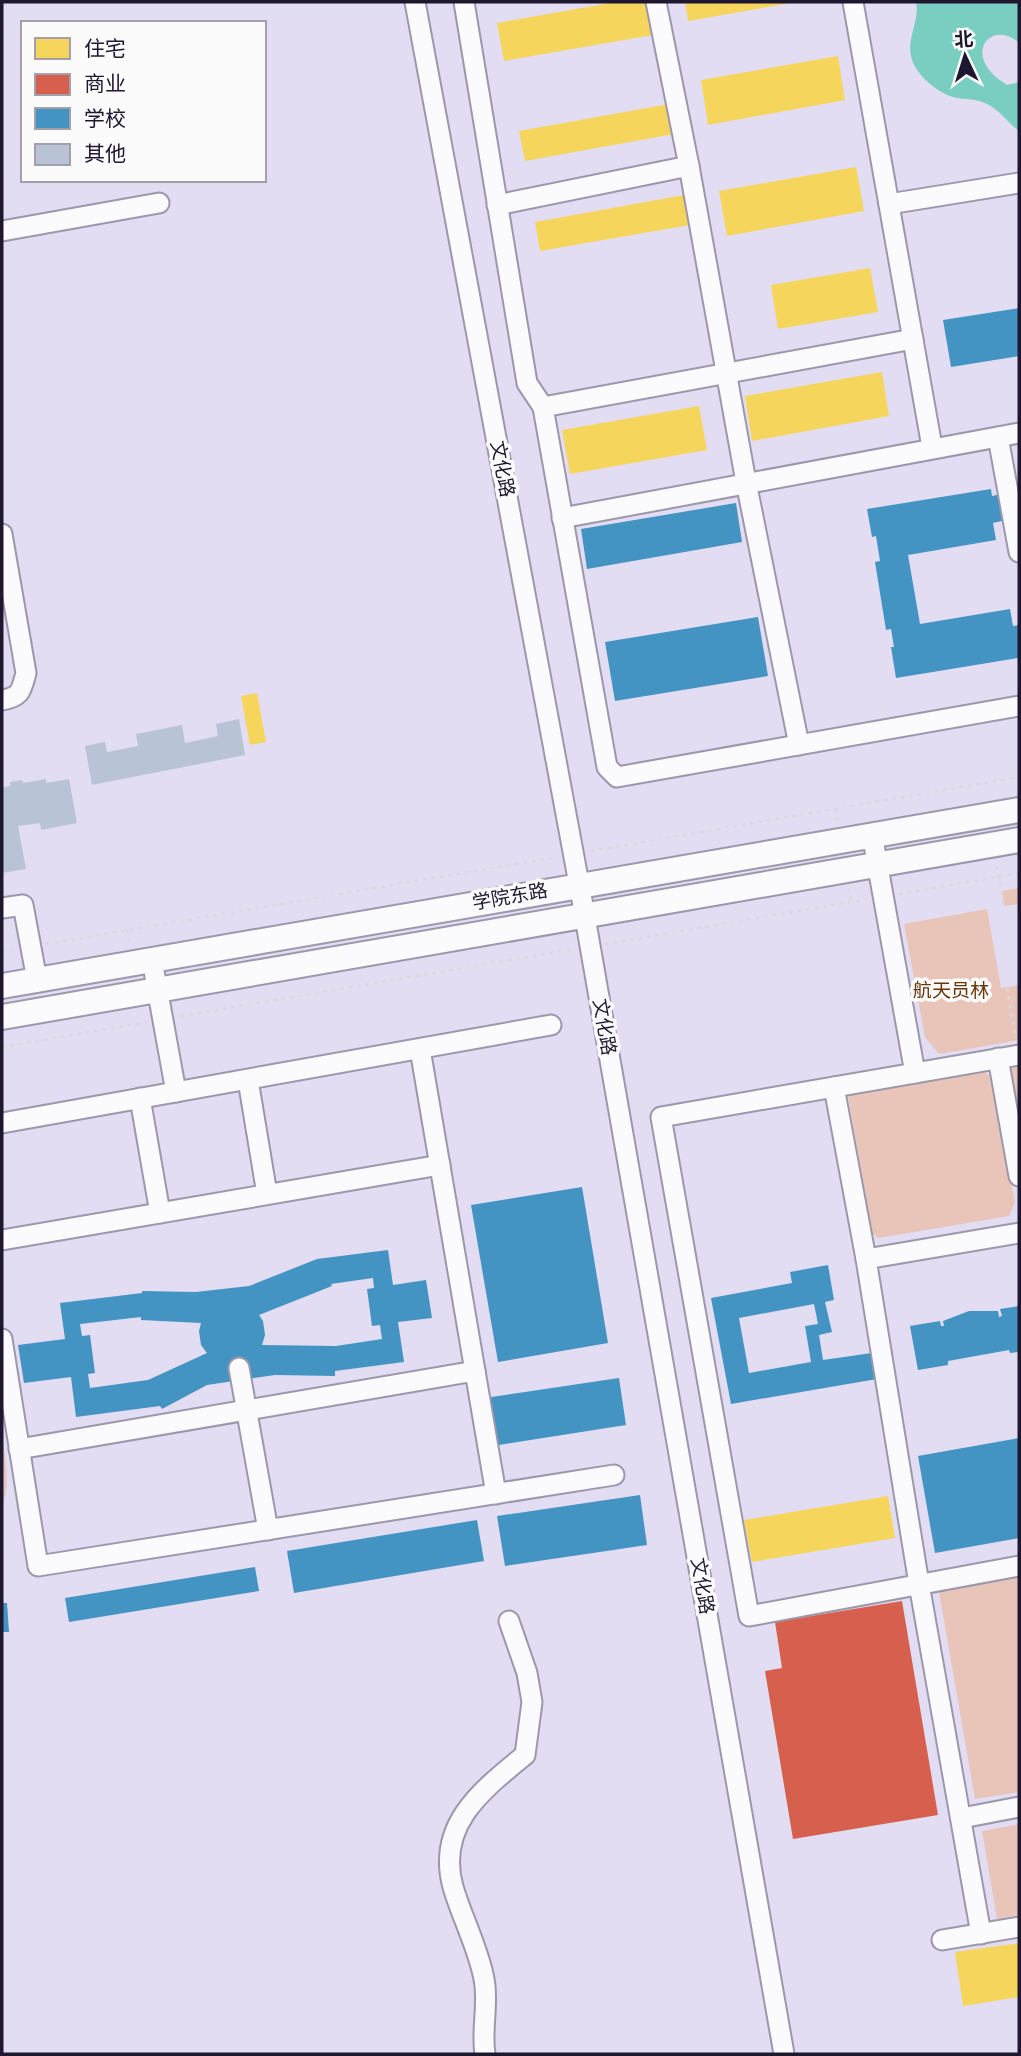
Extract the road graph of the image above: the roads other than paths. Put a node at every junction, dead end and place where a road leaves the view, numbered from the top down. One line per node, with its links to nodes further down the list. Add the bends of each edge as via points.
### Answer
1 (415, 2): 28 (street, 文化路)
2 (464, 2): 9 (street)
3 (656, 2): 5 (street)
4 (853, 2): 8 (street)
5 (689, 166): 9 (street); 12 (street)
6 (1019, 183): 8 (street)
7 (159, 203): 10 (street)
8 (889, 204): 11 (street)
9 (496, 205): 13 (street, via 527,383)
10 (2, 231)
11 (913, 339): 12 (street); 16 (street)
12 (726, 373): 13 (street); 17 (street)
13 (542, 407): 18 (street)
14 (1019, 433): 15 (street)
15 (998, 437): 16 (street); 20 (street)
16 (932, 447): 17 (street)
17 (747, 482): 18 (street); 23 (street)
18 (562, 517): 23 (street, via 603,757 617,777)
19 (2, 534): 21 (street, via 26,673 22,690 14,698)
20 (1019, 552)
21 (2, 700)
22 (1019, 706): 23 (street)
23 (799, 745)
24 (1019, 810): 25 (main road, 学院东路)
25 (872, 835): 27 (street); 28 (main road, 学院东路)
26 (1019, 840): 27 (main road, 学院东路)
27 (877, 864): 30 (main road, 学院东路); 40 (street)
28 (579, 885): 30 (street, 文化路); 31 (main road, 学院东路)
29 (2, 908): 32 (street, via 23,905)
30 (584, 916): 34 (main road, 学院东路); 70 (street, 文化路)
31 (152, 960): 32 (main road, 学院东路); 34 (street)
32 (37, 980): 33 (main road, 学院东路)
33 (2, 986)
34 (158, 990): 35 (main road, 学院东路); 43 (street)
35 (2, 1017)
36 (551, 1025): 37 (street)
37 (420, 1049): 41 (street); 46 (street)
38 (1019, 1055): 39 (street)
39 (998, 1058): 40 (street); 47 (street)
40 (915, 1073): 42 (street)
41 (248, 1080): 43 (street); 48 (street)
42 (834, 1087): 52 (street); 62 (street, via 661,1117 663,1130 749,1616)
43 (176, 1092): 44 (street)
44 (140, 1098): 45 (street); 49 (street)
45 (2, 1123)
46 (440, 1165): 48 (street); 55 (street)
47 (1019, 1176)
48 (267, 1194): 49 (street)
49 (160, 1213): 51 (street)
50 (1019, 1233): 52 (street)
51 (2, 1240)
52 (866, 1259): 62 (street)
53 (2, 1339): 57 (street)
54 (239, 1368): 56 (street)
55 (475, 1371): 56 (street); 59 (street)
56 (246, 1409): 57 (street); 60 (street)
57 (19, 1450): 60 (street, via 38,1566)
58 (614, 1475): 59 (street)
59 (496, 1494): 60 (street)
60 (268, 1530)
61 (1019, 1566): 62 (street)
62 (919, 1584): 65 (street)
63 (509, 1621): 69 (street, via 532,1702 525,1755 473,1799 454,1832 449,1861 485,1980)
64 (1019, 1807): 65 (street)
65 (962, 1818): 67 (street)
66 (1019, 1927): 67 (street)
67 (981, 1934): 68 (street)
68 (942, 1940)
69 (485, 2054)
70 (784, 2054)

